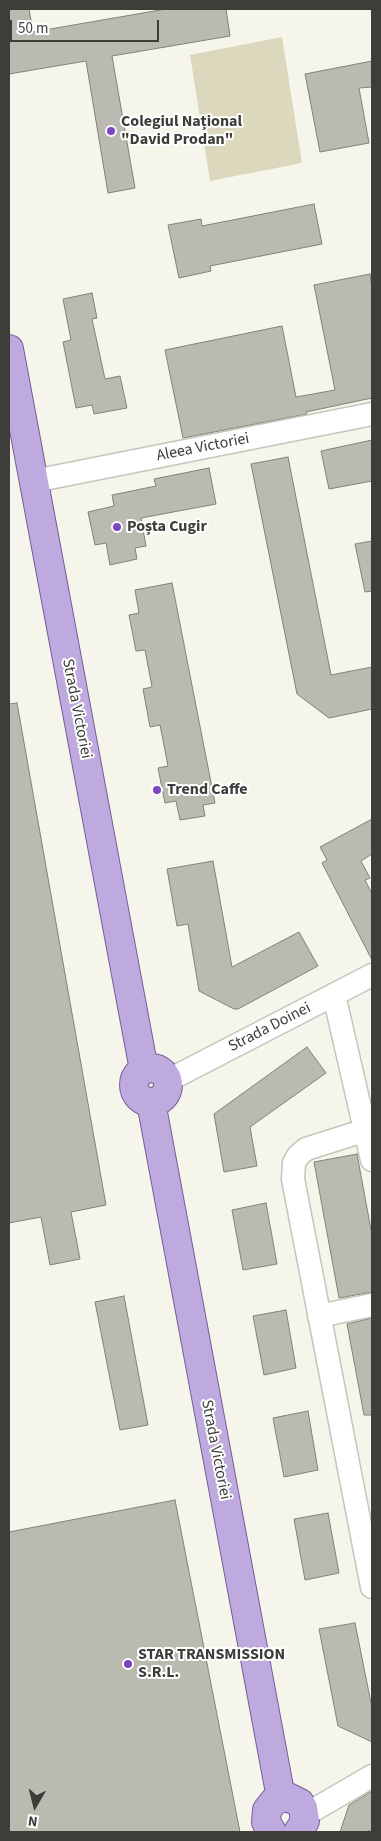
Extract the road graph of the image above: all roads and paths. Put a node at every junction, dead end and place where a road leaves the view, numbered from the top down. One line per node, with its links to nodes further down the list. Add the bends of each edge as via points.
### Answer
1 (9, 349): 3 (main road, Strada Victoriei)
2 (372, 414): 3 (street, Aleea Victoriei)
3 (34, 481): 6 (main road, Strada Victoriei)
4 (372, 975): 5 (street, Strada Doinei)
5 (334, 995): 6 (street, Strada Doinei); 7 (street)
6 (154, 1084): 14 (main road, Strada Victoriei)
7 (366, 1130): 8 (street); 10 (street, via 306,1149 294,1163 293,1179)
8 (372, 1160)
9 (372, 1305): 10 (street)
10 (319, 1316): 11 (street)
11 (366, 1523): 12 (street)
12 (372, 1587)
13 (372, 1776): 15 (street)
14 (281, 1798): 15 (main road, via 288,1797 300,1803); 16 (main road, via 270,1804 265,1816)
15 (302, 1823)
16 (272, 1832)

